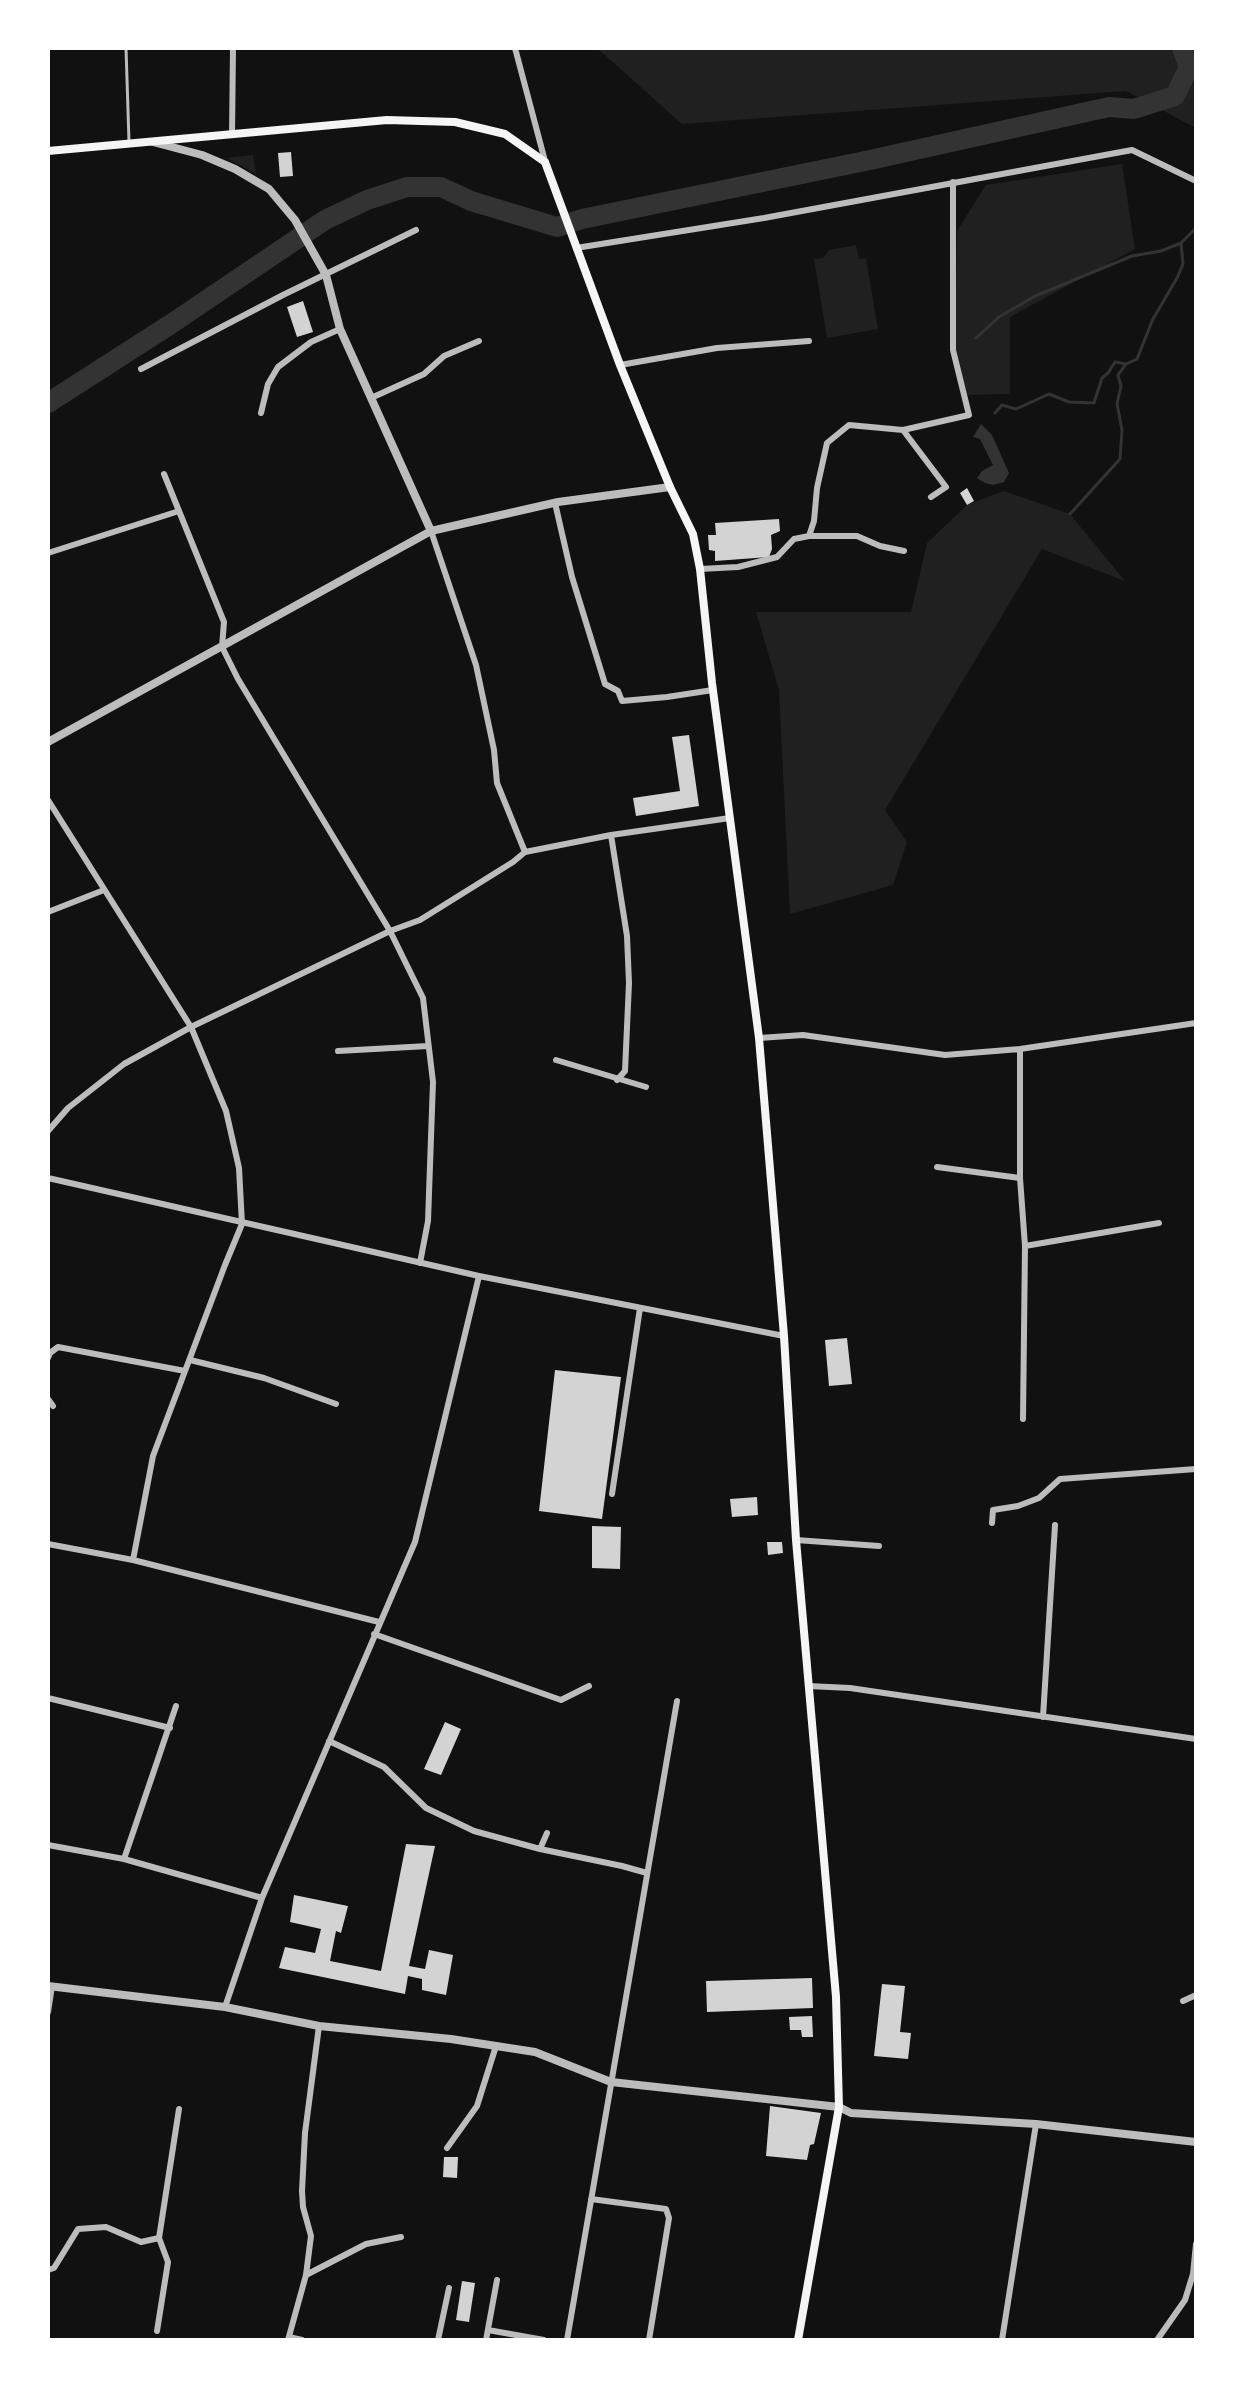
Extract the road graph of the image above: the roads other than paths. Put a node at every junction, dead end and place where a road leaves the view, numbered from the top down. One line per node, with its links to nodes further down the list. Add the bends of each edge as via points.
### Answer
1 (126, 48): 6 (lane)
2 (233, 48): 4 (street)
3 (515, 48): 8 (street)
4 (232, 135): 5 (main road); 8 (main road, via 387,120 455,122 505,134)
5 (149, 141): 6 (main road); 13 (street, via 202,155 269,189 295,220)
6 (129, 143): 7 (main road)
7 (48, 151)
8 (545, 162): 12 (main road)
9 (1196, 181): 10 (street, via 1132,150)
10 (953, 182): 12 (street); 21 (street, via 953,350 969,415)
11 (416, 230): 13 (street)
12 (576, 248): 17 (main road)
13 (326, 275): 14 (street); 18 (street)
14 (340, 329): 19 (street); 20 (street, via 311,342 278,367 268,384)
15 (479, 341): 19 (street, via 444,356 424,374)
16 (809, 341): 17 (street, via 717,348)
17 (620, 365): 23 (main road)
18 (141, 369)
19 (371, 398): 27 (street)
20 (261, 413)
21 (903, 430): 24 (street, via 945,487); 28 (street, via 849,425 827,443)
22 (164, 474): 26 (street)
23 (670, 487): 25 (street); 31 (main road, via 693,534)
24 (932, 497)
25 (555, 503): 27 (street); 33 (street, via 572,577 605,684 618,691 622,701)
26 (179, 511): 30 (street); 32 (street, via 224,622)
27 (430, 531): 32 (street); 38 (street, via 476,665 497,783)
28 (809, 536): 29 (street, via 857,536); 31 (street, via 795,539 777,557 738,567)
29 (904, 551)
30 (48, 553)
31 (700, 569): 33 (main road)
32 (222, 647): 34 (street); 41 (street)
33 (713, 690): 36 (main road)
34 (48, 742)
35 (48, 800): 39 (street)
36 (730, 818): 37 (street); 44 (main road)
37 (611, 835): 38 (street); 49 (street, via 627,936 629,983 625,1071)
38 (525, 852): 41 (street, via 420,920)
39 (104, 890): 40 (street); 43 (street)
40 (48, 912)
41 (390, 931): 43 (street); 45 (street, via 423,999)
42 (1196, 1023): 46 (street)
43 (191, 1027): 51 (street, via 124,1064 68,1108); 56 (street, via 226,1111 239,1168)
44 (759, 1038): 46 (street, via 803,1035 945,1055); 61 (main road)
45 (428, 1046): 47 (street); 58 (street, via 433,1082 431,1174)
46 (1020, 1049): 54 (street)
47 (338, 1051)
48 (556, 1060): 49 (street)
49 (617, 1080): 50 (street)
50 (646, 1087)
51 (48, 1131)
52 (937, 1167): 54 (street)
53 (48, 1178): 56 (street)
54 (1020, 1178): 57 (street)
55 (1159, 1223): 57 (street)
56 (242, 1224): 58 (street); 63 (street)
57 (1025, 1246): 68 (street)
58 (420, 1263): 59 (street)
59 (479, 1276): 60 (street); 77 (street, via 415,1542)
60 (640, 1308): 61 (street); 70 (street)
61 (784, 1336): 73 (main road)
62 (48, 1358): 64 (street, via 58,1347)
63 (190, 1360): 64 (street); 66 (street, via 264,1378)
64 (185, 1371): 76 (street, via 153,1456)
65 (48, 1399): 67 (street)
66 (336, 1404)
67 (53, 1406)
68 (1023, 1419)
69 (1196, 1469): 71 (street, via 1060,1479 1039,1498 993,1510)
70 (612, 1494)
71 (992, 1523)
72 (1055, 1525): 84 (street)
73 (796, 1540): 75 (street); 80 (main road)
74 (48, 1544): 76 (street)
75 (879, 1546)
76 (133, 1560): 77 (street)
77 (379, 1622): 78 (street)
78 (374, 1634): 79 (street, via 561,1700); 87 (street)
79 (590, 1686)
80 (808, 1686): 84 (street, via 850,1688); 102 (main road, via 836,1996)
81 (48, 1698): 85 (street)
82 (677, 1701): 92 (street)
83 (176, 1706): 85 (street)
84 (1043, 1717): 86 (street)
85 (170, 1728): 91 (street)
86 (1196, 1739)
87 (329, 1741): 90 (street, via 384,1767 426,1808 474,1831); 93 (street)
88 (547, 1833): 90 (street)
89 (48, 1845): 91 (street)
90 (540, 1849): 92 (street)
91 (124, 1859): 93 (street)
92 (647, 1873): 101 (street)
93 (262, 1899): 97 (street)
94 (50, 1986): 97 (street); 98 (street)
95 (1196, 1995): 96 (street)
96 (1183, 2001)
97 (225, 2007): 99 (street)
98 (48, 2012)
99 (319, 2026): 100 (street); 112 (street, via 305,2133 303,2207 311,2236)
100 (496, 2046): 101 (street, via 535,2052); 106 (street, via 477,2106)
101 (611, 2082): 102 (street); 107 (street)
102 (839, 2107): 104 (street, via 851,2113); 124 (main road)
103 (179, 2109): 109 (street)
104 (1036, 2124): 105 (street); 125 (street)
105 (1196, 2142)
106 (447, 2148)
107 (591, 2199): 122 (street); 123 (street, via 666,2209 669,2218)
108 (401, 2237): 112 (street, via 366,2244)
109 (159, 2238): 111 (street, via 141,2242 106,2227 78,2229 54,2268); 116 (street, via 168,2262)
110 (1196, 2244): 126 (street, via 1194,2274 1185,2300)
111 (48, 2270)
112 (306, 2275): 117 (street)
113 (497, 2280): 115 (street)
114 (449, 2288): 119 (street)
115 (488, 2330): 120 (street); 121 (street)
116 (157, 2331)
117 (289, 2339): 118 (street)
118 (302, 2340)
119 (438, 2340)
120 (486, 2340)
121 (544, 2340)
122 (567, 2340)
123 (649, 2340)
124 (798, 2340)
125 (1002, 2340)
126 (1157, 2340)

